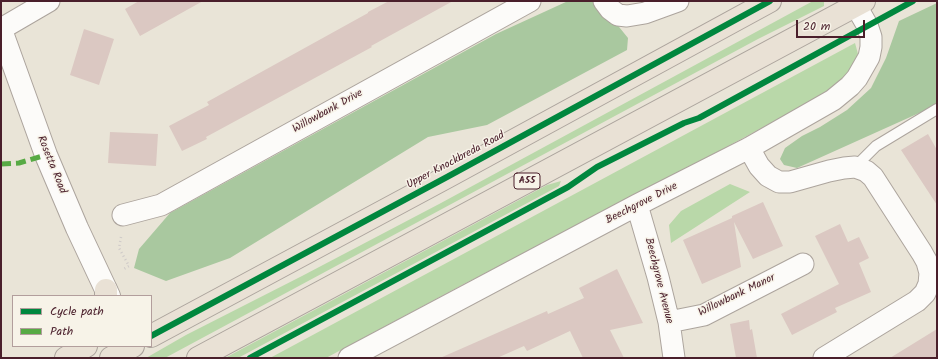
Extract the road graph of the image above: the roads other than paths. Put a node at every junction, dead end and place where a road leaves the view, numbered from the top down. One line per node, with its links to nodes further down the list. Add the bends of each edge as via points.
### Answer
1 (49, 1): 7 (street)
2 (530, 1): 12 (street, Willowbank Drive, via 161,205)
3 (604, 1): 4 (street, via 618,15 627,16)
4 (678, 1)
5 (770, 1): 16 (highway, Upper Knockbreda Road)
6 (856, 2): 9 (street, Beechgrove Drive, via 871,37 869,57 857,78 833,100); 21 (highway, A55)
7 (1, 30): 14 (street, Rosetta Road, via 46,155)
8 (937, 109): 10 (lane, via 876,146)
9 (750, 148): 10 (street, via 759,166 768,176 779,182 790,182); 11 (street, Beechgrove Drive)
10 (855, 167): 24 (street, via 873,177 922,253 930,273 929,284 925,293 917,300)
11 (637, 205): 15 (street, Beechgrove Avenue); 22 (street, Beechgrove Drive)
12 (123, 215)
13 (803, 264): 15 (street, Willowbank Manor, via 704,315)
14 (107, 294)
15 (669, 322): 23 (street, Beechgrove Avenue)
16 (152, 335)
17 (84, 347): 19 (highway)
18 (131, 347): 20 (highway)
19 (66, 358)
20 (111, 358)
21 (198, 358)
22 (350, 358)
23 (674, 358)
24 (824, 358)

